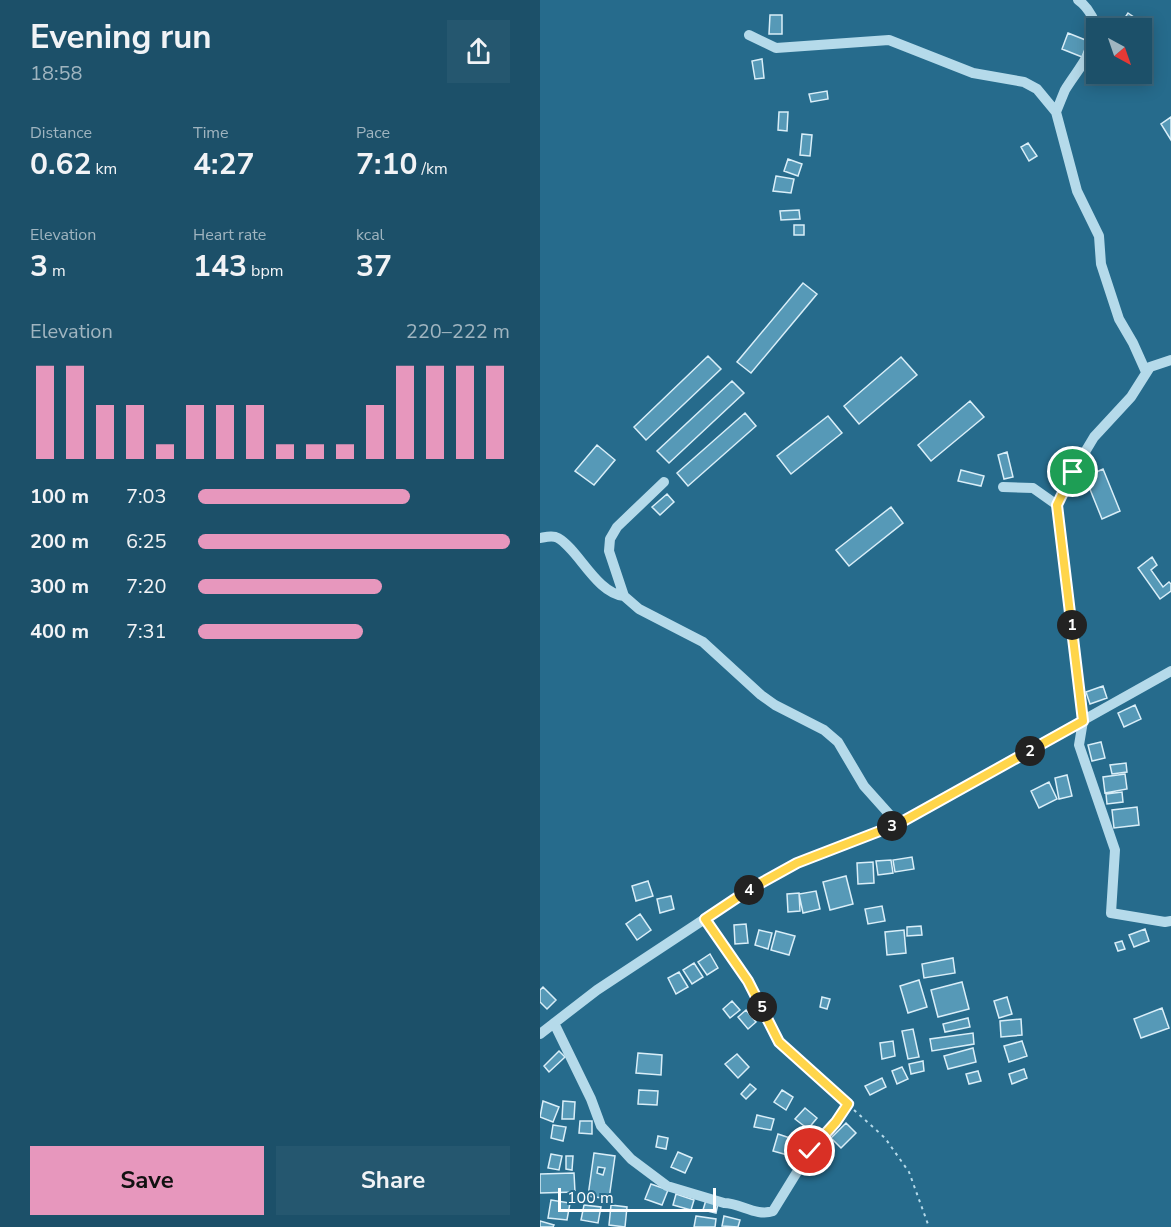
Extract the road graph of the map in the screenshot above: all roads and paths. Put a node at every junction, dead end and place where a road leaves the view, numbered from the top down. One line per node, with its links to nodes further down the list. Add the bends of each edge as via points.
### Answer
1 (1078, 0): 3 (street, via 1091,16 1096,36)
2 (749, 35): 3 (street, via 776,48 889,40 973,73 1024,82 1037,89)
3 (1056, 112): 5 (street, via 1077,191 1099,236 1101,264 1119,319)
4 (1171, 360): 5 (street)
5 (1146, 372): 8 (street, via 1131,397 1094,437)
6 (664, 482): 10 (street, via 617,527 610,539 609,551)
7 (1003, 487): 8 (street, via 1033,488)
8 (1057, 505): 12 (street)
9 (540, 538): 10 (street, via 552,536 560,540 593,576 616,595)
10 (624, 596): 13 (street, via 639,609 703,642 768,700 824,730 838,742 864,786)
11 (1171, 671): 12 (street)
12 (1083, 721): 13 (street); 15 (street, via 1079,745 1116,850 1111,913)
13 (898, 824): 14 (street, via 797,863)
14 (705, 919): 16 (street); 18 (path, via 748,981 779,1042)
15 (1171, 921)
16 (554, 1023): 17 (street); 18 (street, via 601,1126 645,1171 667,1186 687,1192 762,1212 773,1210 810,1151)
17 (541, 1032)
18 (848, 1104): 19 (path, via 885,1138 905,1166)
19 (929, 1227)

